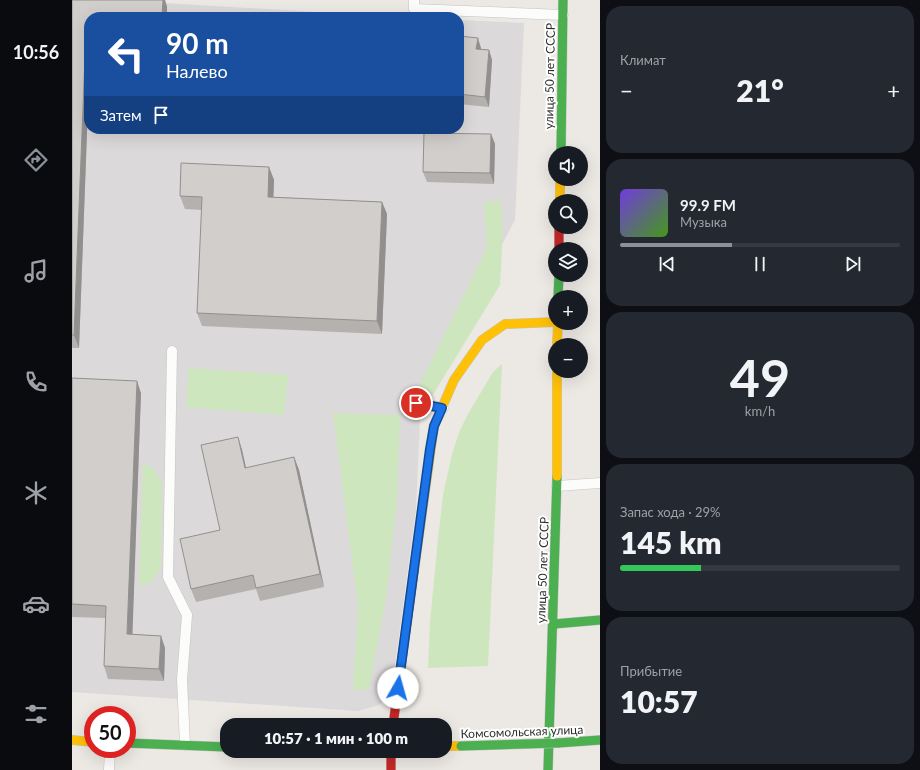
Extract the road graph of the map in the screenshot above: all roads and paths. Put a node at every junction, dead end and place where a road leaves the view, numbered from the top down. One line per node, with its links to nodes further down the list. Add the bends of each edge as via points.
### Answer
1 (414, 0): 3 (lane, via 414,9)
2 (563, 0): 3 (main road, улица 50 лет СССР)
3 (563, 16): 4 (main road, улица 50 лет СССР)
4 (561, 146)
5 (548, 322): 9 (main road, via 505,324 482,340 454,380)
6 (172, 351): 19 (lane, via 168,577 187,615 182,680)
7 (557, 378): 11 (main road, улица 50 лет СССР)
8 (416, 403): 9 (lane)
9 (442, 408): 14 (main road, via 434,426 430,449)
10 (600, 483): 11 (lane)
11 (558, 486): 13 (main road, улица 50 лет СССР)
12 (600, 620): 13 (main road)
13 (554, 624): 26 (main road, улица 50 лет СССР)
14 (394, 718)
15 (72, 740): 17 (main road)
16 (600, 740): 20 (main road, Комсомольская улица, bridge)
17 (84, 741)
18 (136, 743): 19 (main road)
19 (185, 745): 21 (main road)
20 (452, 746)
21 (220, 747)
22 (110, 758): 24 (lane)
23 (391, 758): 25 (main road)
24 (109, 770)
25 (391, 770)
26 (548, 770)

